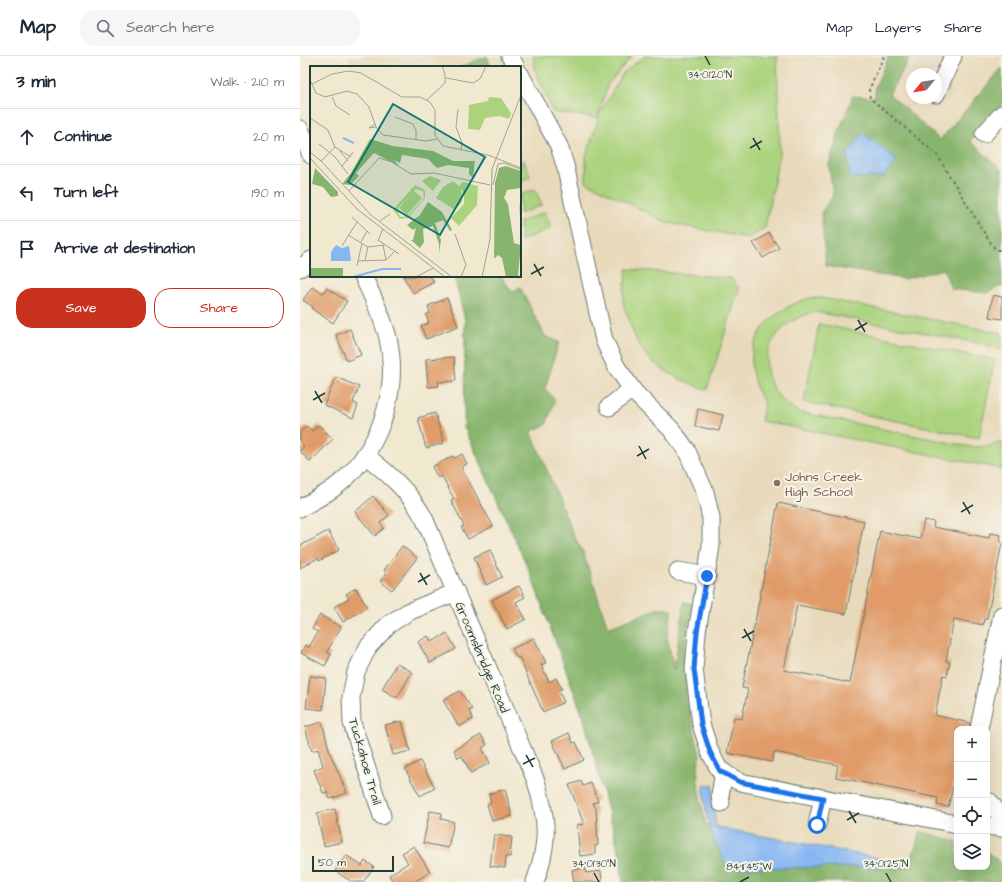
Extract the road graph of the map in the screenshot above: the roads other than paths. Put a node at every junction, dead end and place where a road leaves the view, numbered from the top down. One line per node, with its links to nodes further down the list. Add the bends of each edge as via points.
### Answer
1 (510, 56): 3 (street)
2 (953, 56): 5 (street)
3 (515, 66)
4 (521, 76): 13 (street, via 559,146 604,340 616,366)
5 (942, 81)
6 (1002, 114): 8 (street)
7 (300, 129): 9 (street)
8 (984, 134)
9 (310, 153)
10 (310, 261): 11 (street)
11 (300, 268)
12 (363, 277): 15 (street, via 383,322 391,360 391,385 386,411 377,435)
13 (632, 389): 14 (street); 18 (street, via 671,429 698,471 711,518)
14 (608, 406)
15 (365, 455): 16 (street, via 348,476 326,494); 19 (street, Groomsbridge Road, via 398,481 417,504)
16 (300, 508)
17 (678, 571): 18 (street)
18 (707, 576): 22 (street, via 697,632 694,669 701,724 710,752 720,771)
19 (456, 592): 26 (street, Tuckahoe Trail, via 408,612 388,625 368,647 356,672 351,697 352,723); 32 (street, Groomsbridge Road, via 536,781 542,802 546,828 544,855)
20 (1002, 615): 21 (street)
21 (981, 726)
22 (724, 772): 23 (street, via 740,782); 25 (street)
23 (823, 798): 28 (street); 29 (street)
24 (990, 802): 27 (street)
25 (721, 803)
26 (382, 816)
27 (1002, 818)
28 (954, 823)
29 (817, 825)
30 (990, 826): 31 (street)
31 (1002, 828)
32 (535, 882)

